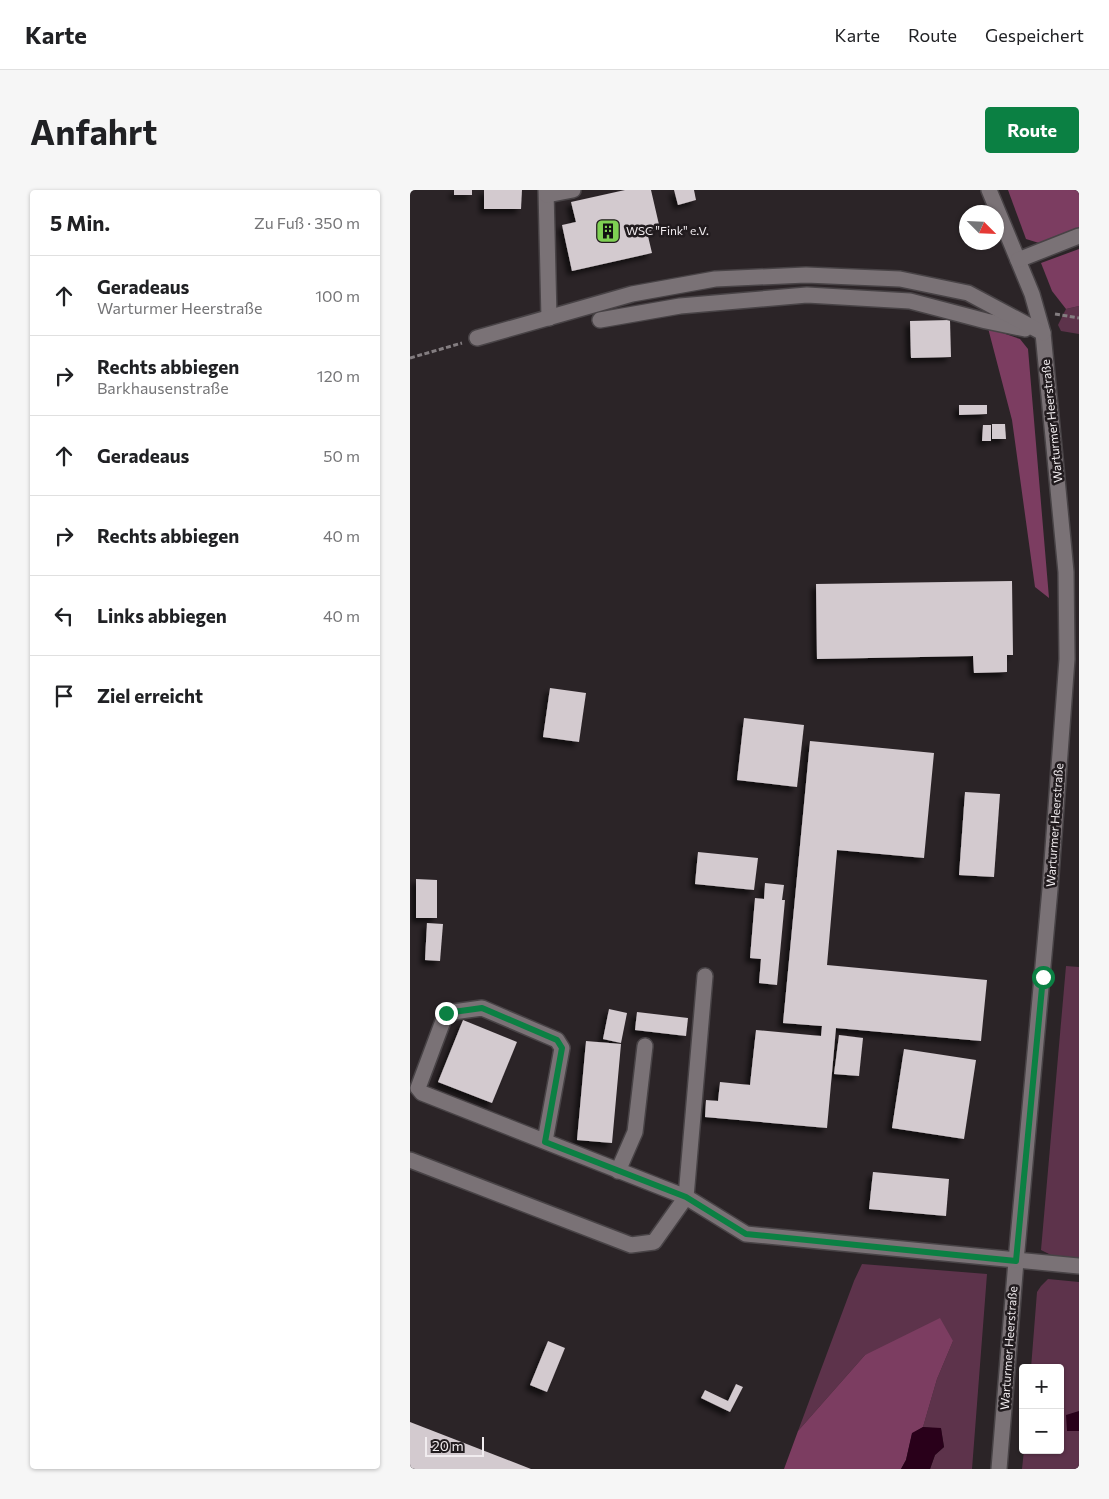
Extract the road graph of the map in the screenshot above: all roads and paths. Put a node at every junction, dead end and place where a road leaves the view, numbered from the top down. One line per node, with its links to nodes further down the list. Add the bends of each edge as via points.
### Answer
1 (573, 190): 3 (street)
2 (989, 190): 5 (street, Warturmer Heerstraße)
3 (547, 192): 7 (street)
4 (1079, 236): 5 (street)
5 (1018, 260): 6 (street, Warturmer Heerstraße)
6 (1037, 312): 8 (path); 10 (street, Warturmer Heerstraße)
7 (549, 318): 10 (street, via 632,294 715,279 806,275 900,280 968,293); 11 (street)
8 (1079, 318)
9 (600, 320): 10 (street, via 680,306 807,295 910,301)
10 (1042, 333): 19 (street, Warturmer Heerstraße, via 1066,572 1067,659 1044,967)
11 (477, 338): 12 (path)
12 (410, 358)
13 (705, 976): 18 (street)
14 (645, 1046): 17 (street, via 636,1132)
15 (545, 1142): 15 (street, via 422,1093 418,1088 446,1013 482,1008 557,1040 562,1048); 17 (street)
16 (410, 1160): 18 (street, via 631,1245 654,1242)
17 (618, 1171): 18 (street)
18 (686, 1197): 19 (street, via 746,1234)
19 (1016, 1261): 20 (street); 21 (street, Warturmer Heerstraße)
20 (1079, 1266)
21 (1000, 1469)

